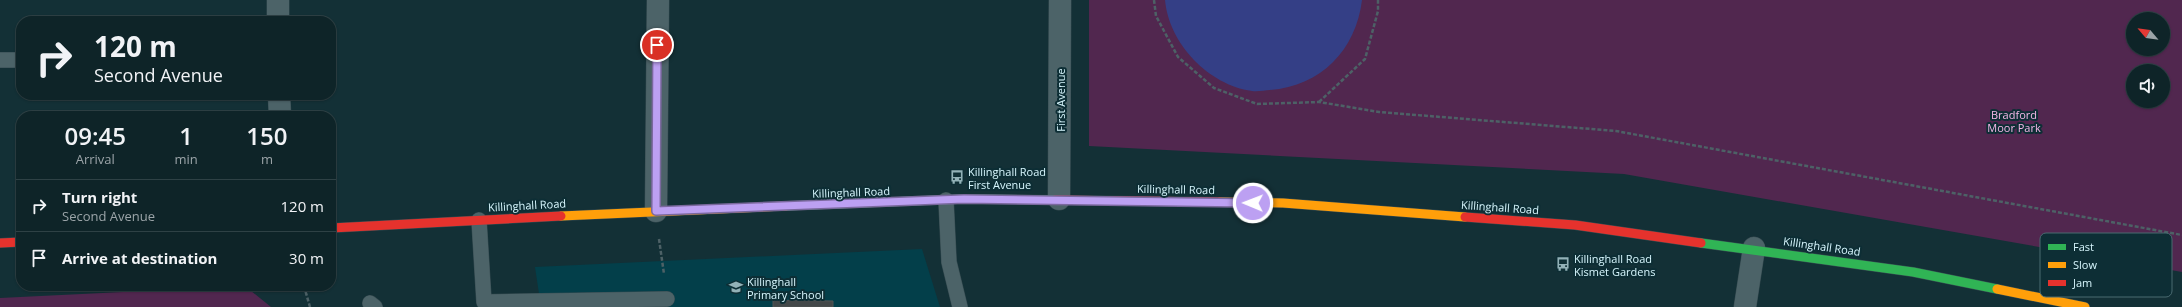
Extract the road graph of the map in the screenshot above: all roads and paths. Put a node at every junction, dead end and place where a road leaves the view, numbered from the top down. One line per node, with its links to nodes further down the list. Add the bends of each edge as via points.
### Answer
1 (278, 0): 6 (street)
2 (658, 0): 14 (street)
3 (1060, 0): 12 (street, First Avenue)
4 (1154, 0): 10 (path, via 1156,16 1178,57 1214,88 1257,104)
5 (1378, 0): 10 (path, via 1378,11 1365,59)
6 (278, 16)
7 (0, 60): 8 (lane)
8 (16, 60)
9 (279, 100): 11 (street)
10 (1319, 102): 17 (path, via 1379,112 1616,131)
11 (280, 111)
12 (1059, 199): 13 (highway, Killinghall Road); 22 (highway, Killinghall Road, via 1299,204 1575,225)
13 (946, 200): 14 (highway, Killinghall Road); 27 (lane, via 949,262)
14 (656, 211): 15 (highway, Killinghall Road); 24 (path)
15 (479, 220): 16 (highway, Killinghall Road); 25 (lane)
16 (336, 228)
17 (2171, 233)
18 (2172, 233): 19 (path)
19 (2182, 235)
20 (16, 242): 21 (highway)
21 (0, 243)
22 (1754, 248): 28 (street); 29 (highway, Killinghall Road, via 1913,272)
23 (305, 291): 26 (path)
24 (667, 299): 25 (lane)
25 (482, 304)
26 (310, 307)
27 (960, 307)
28 (1745, 307)
29 (2085, 307)

